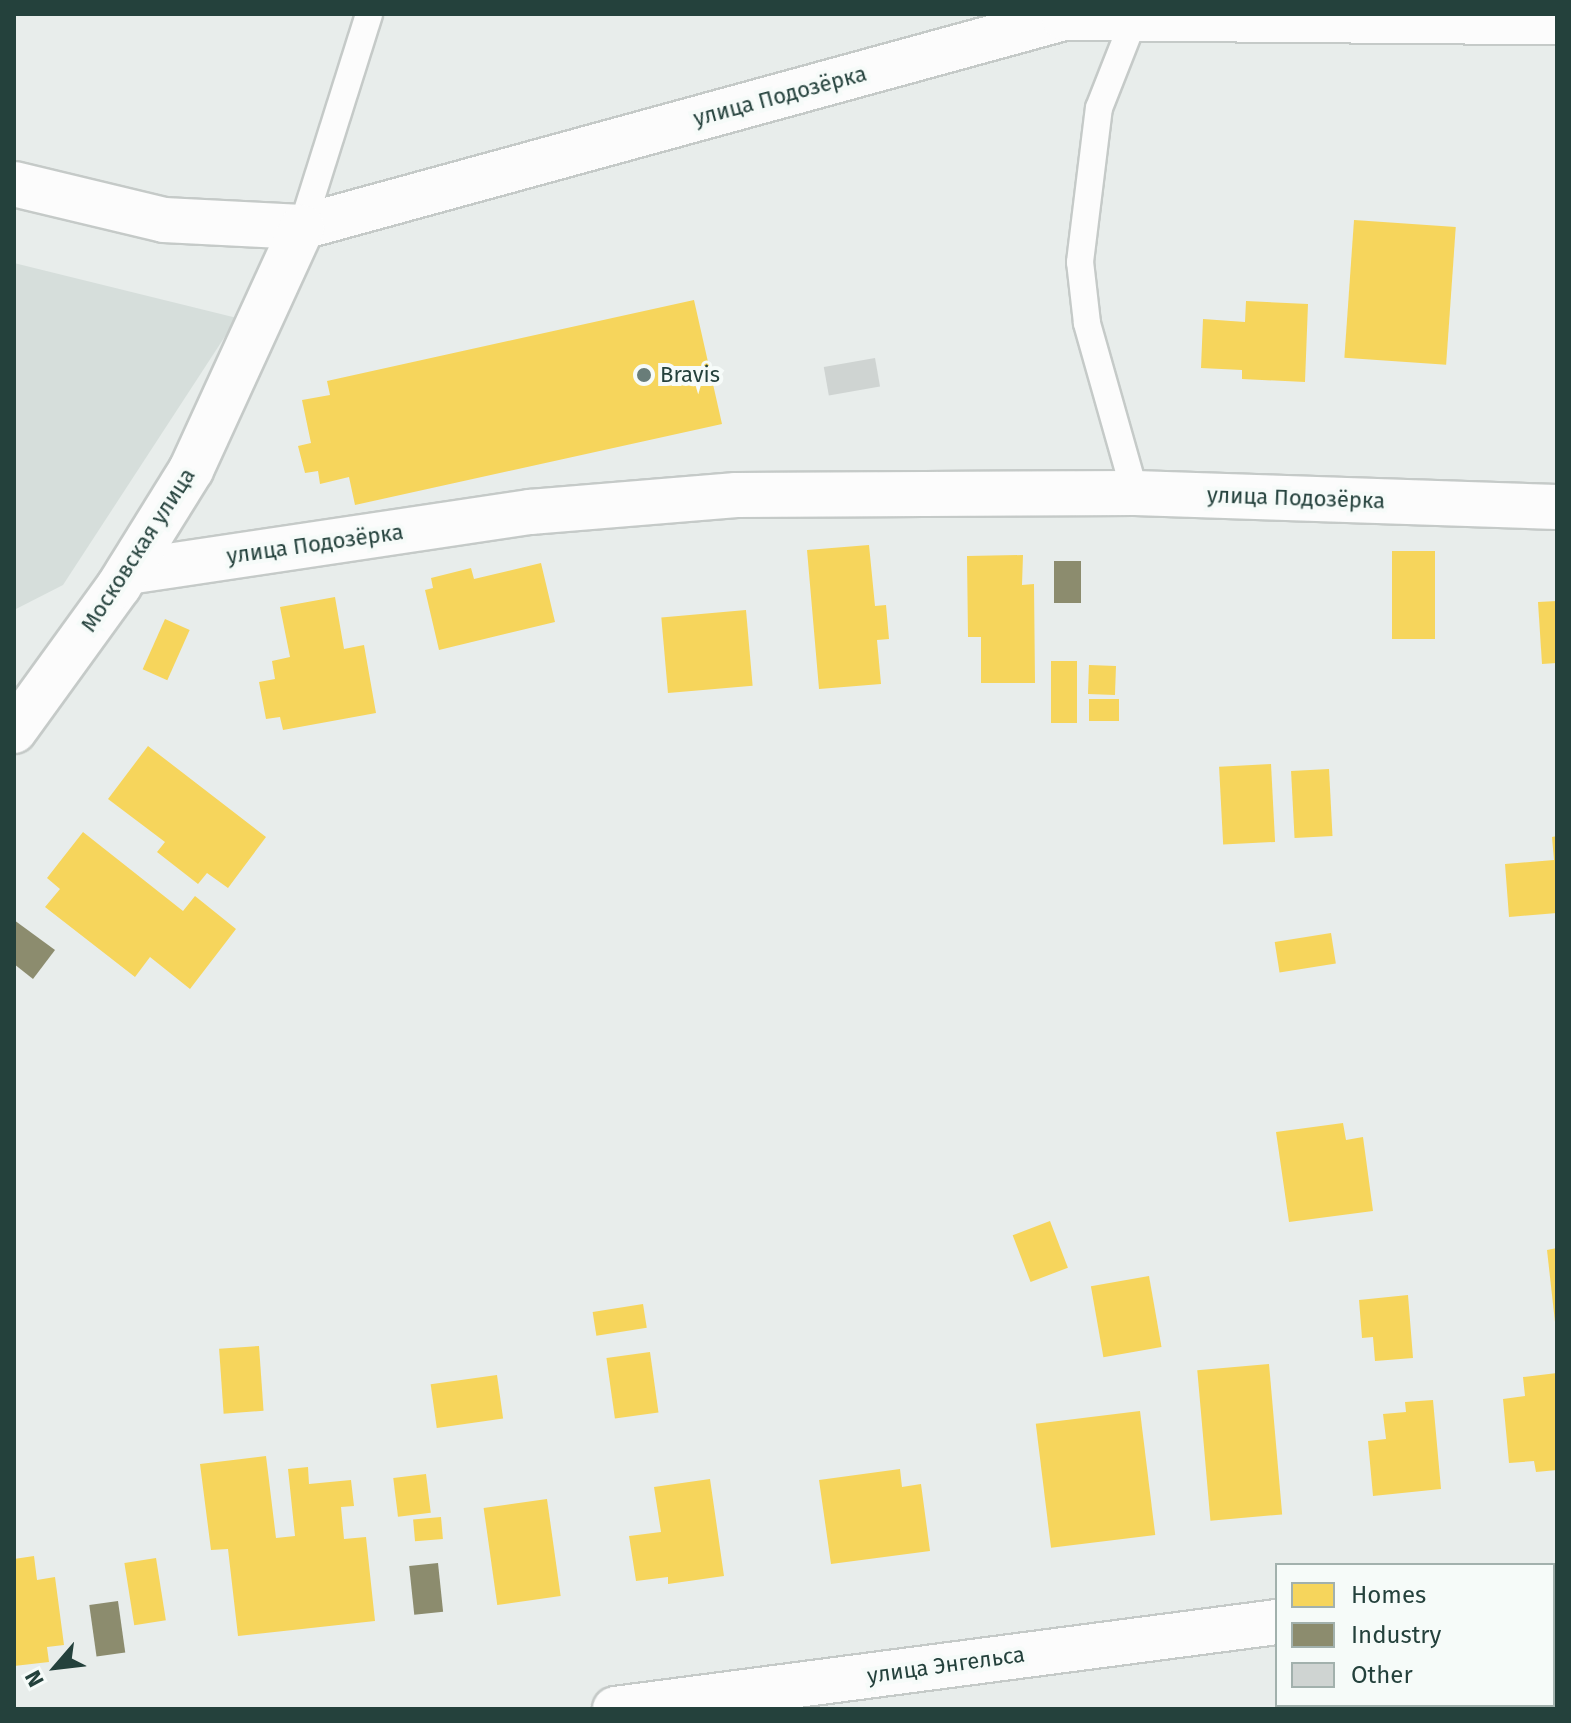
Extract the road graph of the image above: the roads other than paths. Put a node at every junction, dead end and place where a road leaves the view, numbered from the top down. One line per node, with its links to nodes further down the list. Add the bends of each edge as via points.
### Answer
1 (369, 14): 5 (lane)
2 (1136, 16): 3 (street, улица Подозёрка); 5 (street, улица Подозёрка, via 1064,18); 6 (lane, via 1099,108 1080,262 1087,323)
3 (1557, 22)
4 (14, 184): 5 (street, улица Подозёрка, via 164,220)
5 (302, 227): 8 (street, Московская улица, via 191,470)
6 (1135, 493): 7 (street, улица Подозёрка); 8 (street, улица Подозёрка, via 688,499 530,512)
7 (1557, 507)
8 (128, 572): 9 (street, Московская улица)
9 (14, 731)
10 (1275, 1622): 11 (street, улица Энгельса)
11 (615, 1709)

